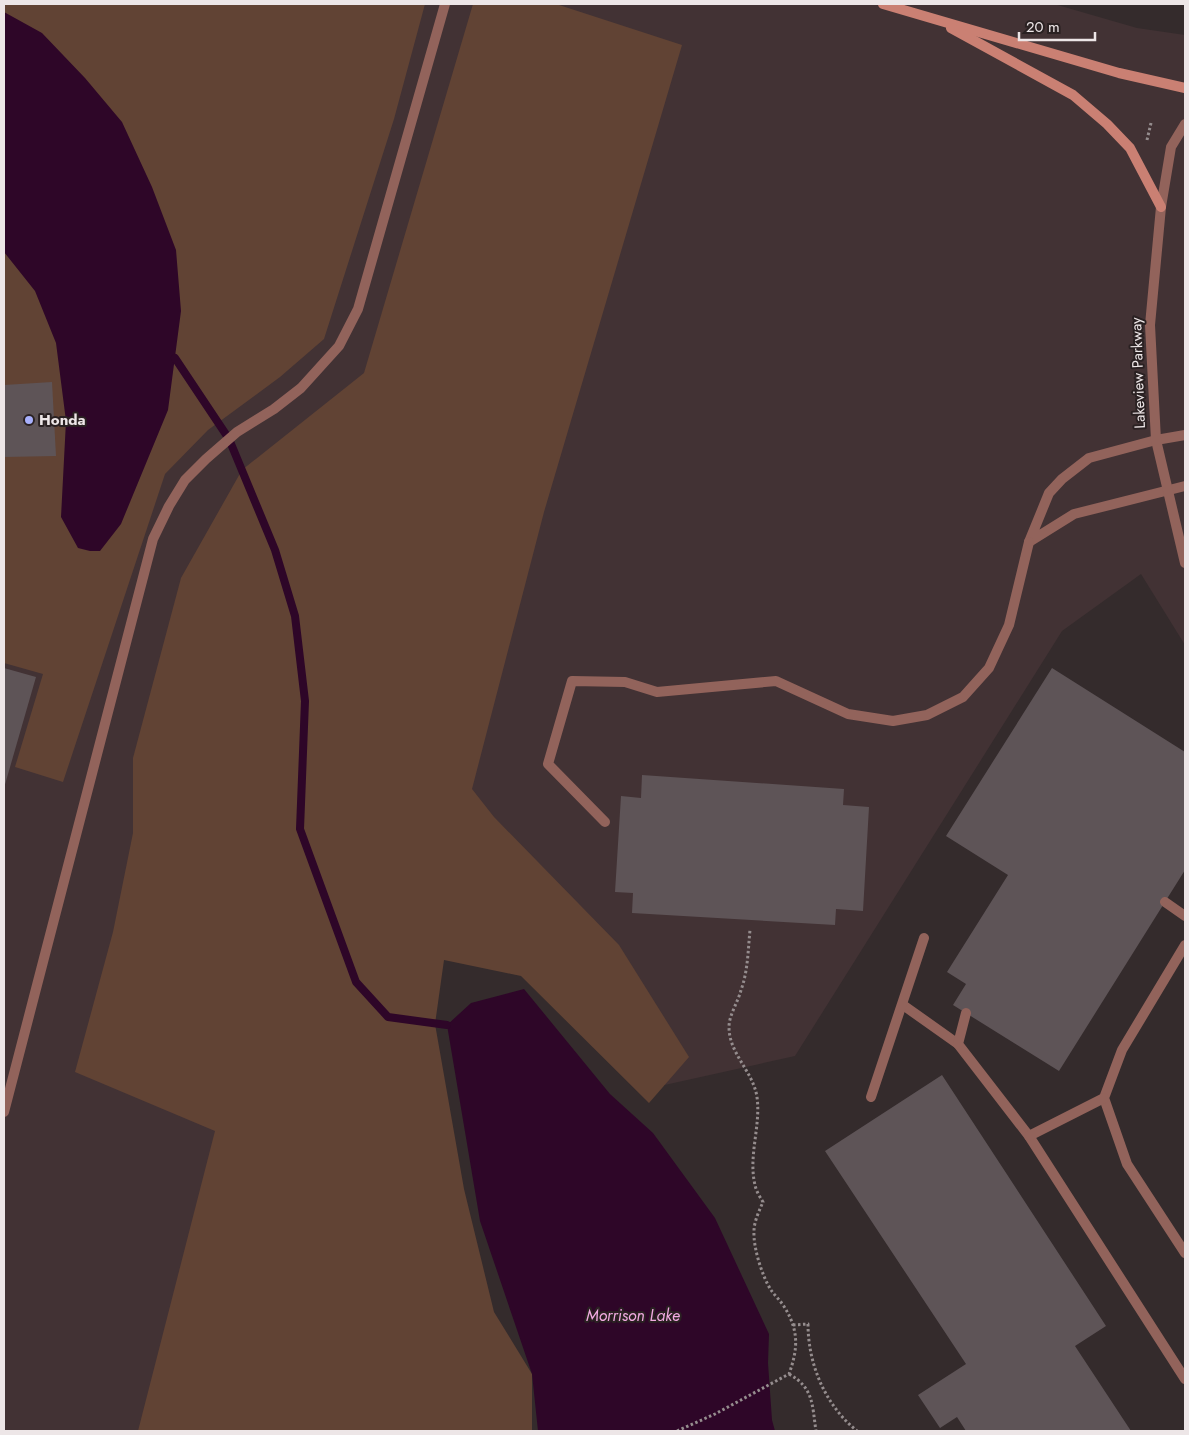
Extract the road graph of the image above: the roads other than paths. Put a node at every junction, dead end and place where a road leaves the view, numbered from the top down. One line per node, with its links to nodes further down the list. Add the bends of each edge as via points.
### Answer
1 (445, 4): 23 (street, via 358,309 338,346 301,388 237,432 206,458 181,487 154,539)
2 (883, 4): 3 (main road)
3 (933, 18): 4 (main road, via 1119,73); 6 (main road, via 1073,95 1130,148)
4 (1185, 88)
5 (1185, 124): 6 (street, Lakeview Parkway, via 1171,147)
6 (1161, 207): 8 (street, Lakeview Parkway, via 1150,325)
7 (1185, 436): 8 (street)
8 (1156, 440): 10 (street, Lakeview Parkway); 11 (street, via 1089,458 1062,479 1050,493)
9 (1185, 486): 10 (street)
10 (1168, 490): 11 (street, via 1074,514); 12 (street, Lakeview Parkway)
11 (1030, 542): 13 (street, via 1009,625 989,668 962,697 927,715 894,721 848,714 776,681 657,692 625,682 572,681 548,764)
12 (1185, 563)
13 (605, 822)
14 (1165, 902): 15 (street)
15 (1185, 916)
16 (924, 938): 18 (street)
17 (1185, 945): 22 (street, via 1122,1050)
18 (903, 1005): 20 (street); 21 (street)
19 (966, 1013): 20 (street)
20 (958, 1044): 24 (street)
21 (871, 1097)
22 (1104, 1098): 24 (street); 25 (street, via 1127,1164)
23 (4, 1112)
24 (1029, 1136): 26 (street)
25 (1185, 1252)
26 (1185, 1379)

